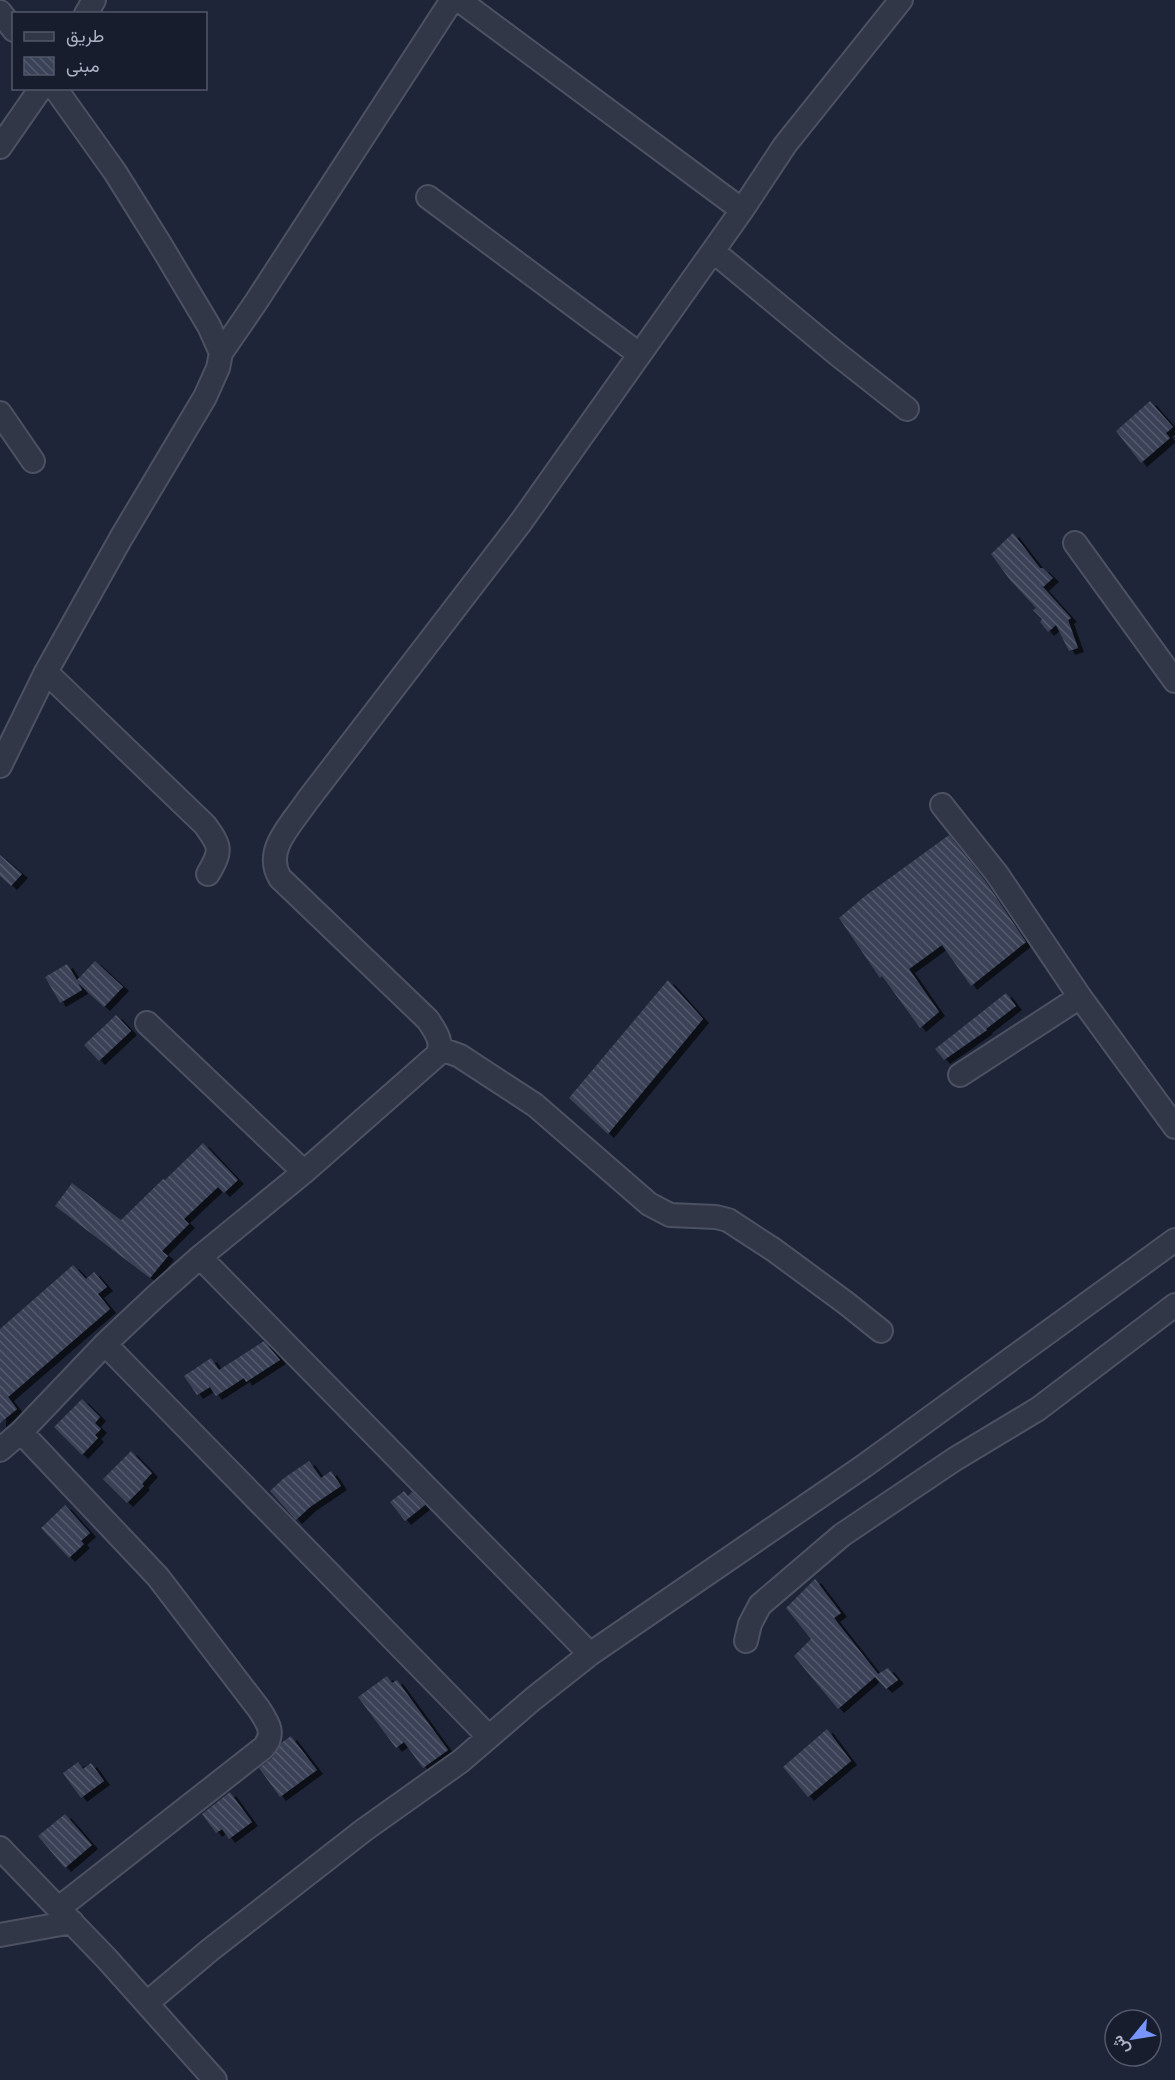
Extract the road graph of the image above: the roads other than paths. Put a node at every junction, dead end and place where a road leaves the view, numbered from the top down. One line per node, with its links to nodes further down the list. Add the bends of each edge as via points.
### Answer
1 (452, 0): 12 (street)
2 (459, 0): 10 (street)
3 (901, 0): 10 (street, via 785,145)
4 (0, 12): 5 (street)
5 (12, 27)
6 (40, 90): 8 (street)
7 (56, 90): 12 (street, via 115,172 209,326)
8 (0, 147)
9 (428, 197): 13 (street)
10 (742, 210): 11 (street)
11 (713, 250): 13 (street); 14 (street)
12 (221, 353): 18 (street, via 204,397)
13 (639, 354): 25 (street, via 521,522 275,848 274,868 280,878 428,1020)
14 (907, 409)
15 (0, 413): 16 (street)
16 (33, 461)
17 (1075, 543): 19 (street)
18 (46, 672): 20 (street); 22 (street, via 205,825 219,848)
19 (1175, 681)
20 (0, 766)
21 (942, 805): 23 (street, via 997,873)
22 (208, 874)
23 (1080, 997): 26 (street); 27 (street)
24 (147, 1023): 28 (street)
25 (441, 1048): 28 (street, via 434,1060); 32 (street, via 460,1056 535,1105 649,1204 670,1215 728,1220)
26 (960, 1075)
27 (1175, 1126)
28 (304, 1172): 30 (street)
29 (1175, 1240): 37 (street, via 873,1459)
30 (200, 1257): 33 (street); 37 (street)
31 (1175, 1305): 36 (street, via 1038,1409 842,1535 760,1605)
32 (880, 1331)
33 (105, 1344): 34 (street); 38 (street)
34 (21, 1432): 35 (street); 40 (street, via 158,1577 259,1709 271,1734 263,1748)
35 (0, 1450)
36 (746, 1641)
37 (590, 1654): 38 (street)
38 (489, 1737): 42 (street, via 364,1830)
39 (0, 1848): 40 (street)
40 (66, 1915): 41 (street); 42 (street)
41 (0, 1935)
42 (147, 2003): 43 (street)
43 (215, 2080)

